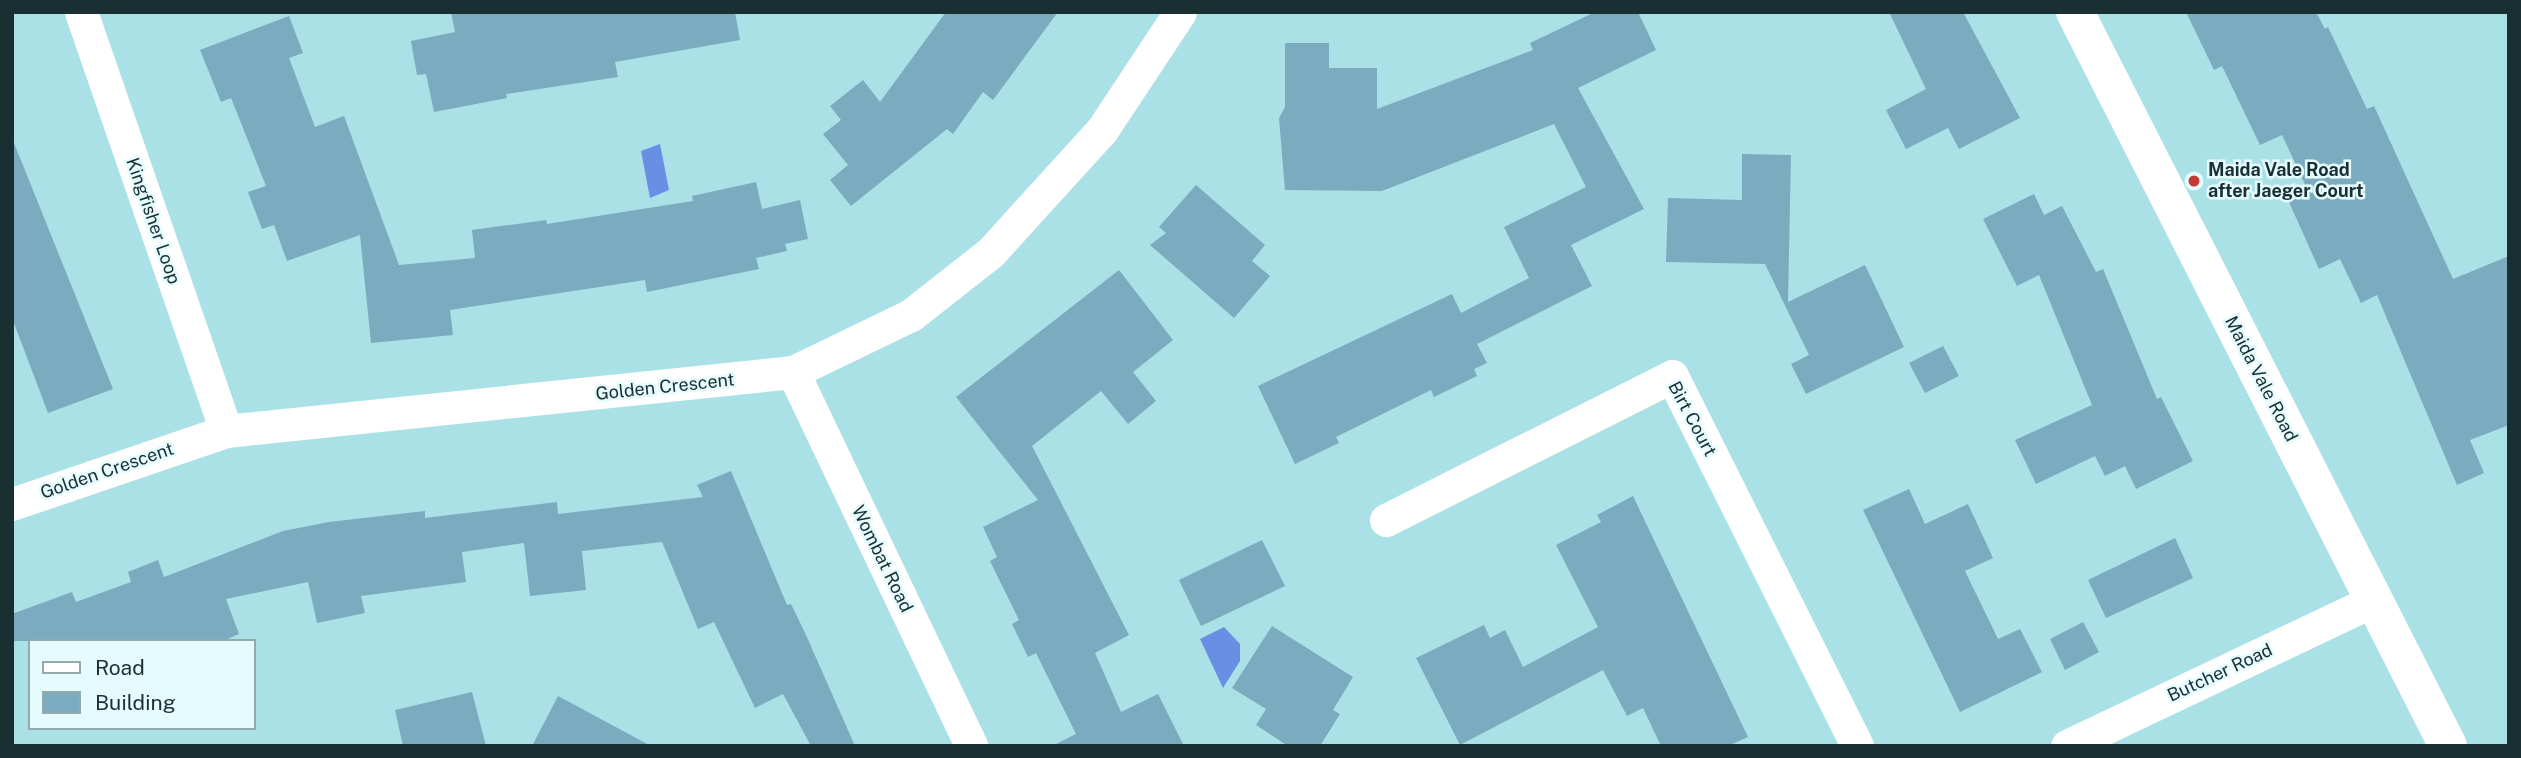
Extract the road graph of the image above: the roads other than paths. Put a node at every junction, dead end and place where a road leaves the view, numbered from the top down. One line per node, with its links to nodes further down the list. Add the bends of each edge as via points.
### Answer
1 (81, 12): 5 (street, Kingfisher Loop)
2 (1180, 12): 4 (street, Golden Crescent, via 1102,130 991,252 911,315)
3 (2075, 12): 8 (main road, Maida Vale Road)
4 (793, 372): 5 (street, Golden Crescent); 9 (street, Wombat Road)
5 (226, 431): 6 (street, Golden Crescent)
6 (12, 504)
7 (1386, 520): 10 (street, Birt Court, via 1672,376)
8 (2374, 600): 11 (street, Butcher Road); 12 (main road, Maida Vale Road)
9 (971, 746)
10 (1857, 746)
11 (2067, 746)
12 (2448, 746)

